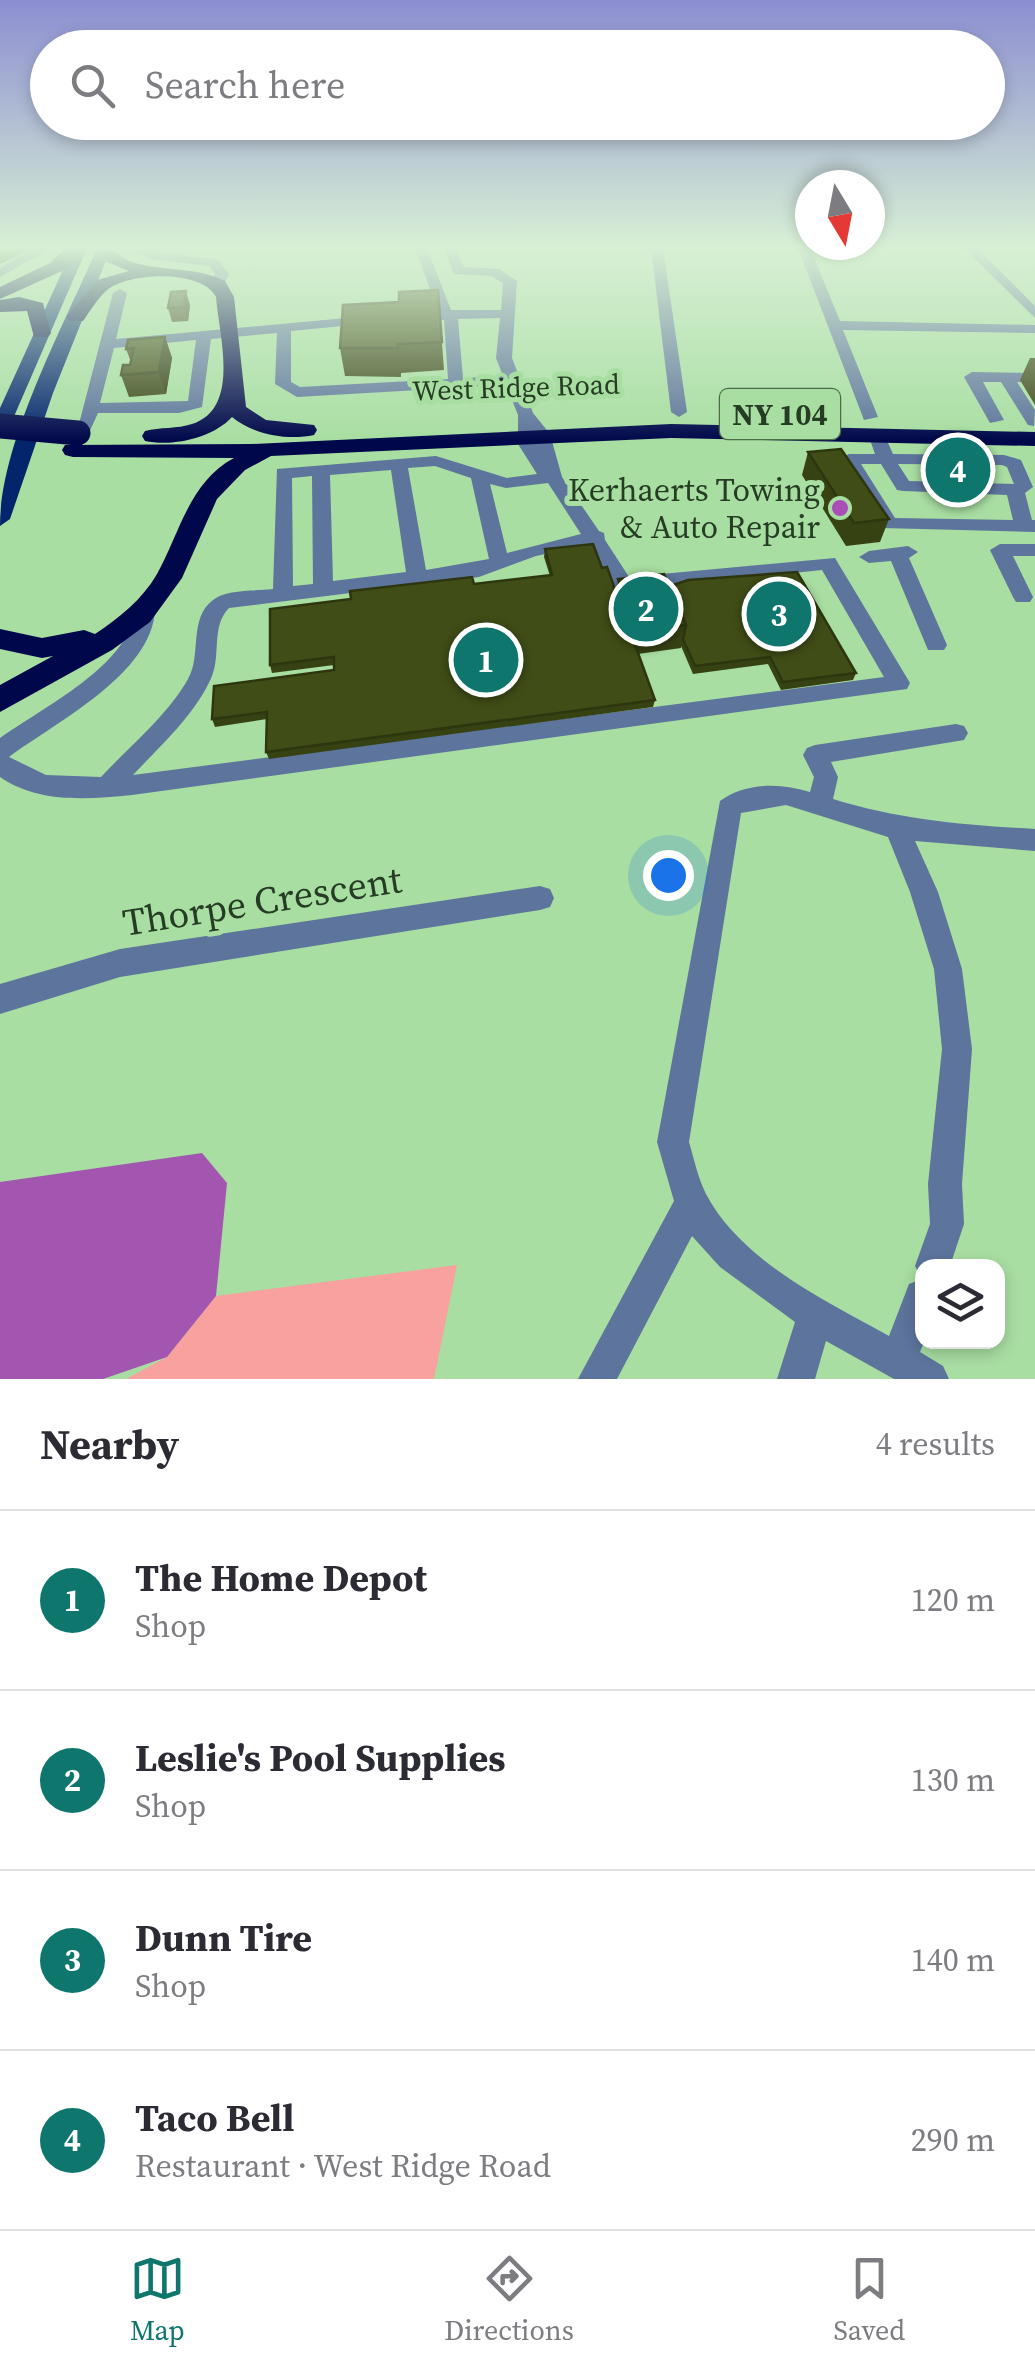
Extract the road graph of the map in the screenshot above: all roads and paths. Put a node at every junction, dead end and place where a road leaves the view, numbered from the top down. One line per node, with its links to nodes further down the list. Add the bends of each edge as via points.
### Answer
1 (37, 312): 15 (highway)
2 (50, 312): 15 (main road)
3 (78, 312): 11 (main road)
4 (79, 312): 11 (highway)
5 (115, 312): 18 (street)
6 (225, 312): 16 (highway)
7 (665, 312): 26 (street)
8 (827, 312): 12 (street)
9 (448, 314): 10 (street); 13 (street); 22 (street)
10 (506, 314): 21 (street, via 503,352)
11 (76, 317): 47 (main road)
12 (832, 325): 14 (street); 29 (street)
13 (284, 327): 16 (street); 22 (street, via 287,389)
14 (1035, 329)
15 (41, 333): 30 (main road)
16 (227, 334): 17 (street); 23 (highway)
17 (204, 336): 18 (street); 24 (street)
18 (108, 344): 25 (street)
19 (1006, 378): 20 (street); 27 (street, via 972,377); 28 (street)
20 (1035, 378)
21 (511, 380): 22 (street); 31 (street)
22 (456, 382)
23 (231, 395): 24 (street); 32 (highway, via 224,414 209,425); 33 (highway, via 237,411 256,424)
24 (200, 398): 25 (street, via 184,407)
25 (92, 408): 34 (street)
26 (678, 412): 29 (highway, West Ridge Road / NY 104); 31 (highway, West Ridge Road / NY 104)
27 (996, 420): 28 (highway, West Ridge Road / NY 104); 29 (highway, West Ridge Road / NY 104)
28 (1035, 421)
29 (873, 426): 31 (highway, West Ridge Road / NY 104); 35 (highway, West Ridge Road / NY 104); 38 (street)
30 (0, 427): 34 (highway, West Ridge Road / NY 104, bridge)
31 (530, 434): 33 (highway, West Ridge Road / NY 104); 33 (highway, West Ridge Road / NY 104, via 328,445); 41 (street, via 530,462 516,474); 42 (street, via 540,470)
32 (148, 436): 33 (highway, West Ridge Road / NY 104); 34 (highway, West Ridge Road / NY 104)
33 (300, 438): 37 (highway, West Ridge Road / NY 104); 45 (highway, via 235,464)
34 (77, 439): 36 (highway, West Ridge Road / NY 104); 37 (highway, West Ridge Road / NY 104)
35 (1035, 439)
36 (0, 443)
37 (124, 452): 45 (highway, via 193,467 203,482)
38 (886, 459): 43 (street); 44 (street, via 1004,460 1015,464 1024,481); 49 (street, via 849,459)
39 (399, 464): 40 (street); 41 (street, via 444,462); 55 (street)
40 (321, 470): 56 (street); 57 (street, via 283,473)
41 (481, 476): 42 (street, via 514,483); 54 (street)
42 (553, 477): 50 (street)
43 (903, 486): 44 (street); 46 (street)
44 (1016, 490): 48 (street)
45 (200, 505): 59 (highway)
46 (922, 517): 48 (street); 49 (street)
47 (0, 520)
48 (1026, 521)
49 (890, 524): 52 (street, via 908,553)
50 (596, 537): 54 (street); 66 (street, via 620,582 631,586 828,562 899,683)
51 (1035, 550): 58 (street, via 1000,550)
52 (898, 554): 53 (street); 61 (street)
53 (869, 557)
54 (500, 562): 55 (street)
55 (416, 577): 56 (street)
56 (323, 588): 57 (street)
57 (283, 592): 66 (street, via 216,606 195,688)
58 (1023, 597)
59 (145, 610): 60 (highway, via 62,646 26,647); 62 (highway); 64 (street, via 144,630 115,666)
60 (0, 639)
61 (936, 645)
62 (0, 700)
63 (956, 733): 67 (street, via 815,754 826,777)
64 (0, 751)
65 (0, 764): 66 (street, via 36,785)
66 (106, 787)
67 (819, 805): 68 (street); 72 (street, via 786,794 740,800 729,808 672,1142)
68 (896, 827): 69 (street); 73 (street, via 948,969 957,1050 947,1224)
69 (1035, 840)
70 (540, 898): 71 (street, Thorpe Crescent, via 120,963)
71 (0, 999)
72 (692, 1202): 74 (street, via 742,1264); 76 (street)
73 (935, 1259)
74 (816, 1314): 75 (street); 77 (street)
75 (914, 1370)
76 (597, 1379)
77 (796, 1379)

